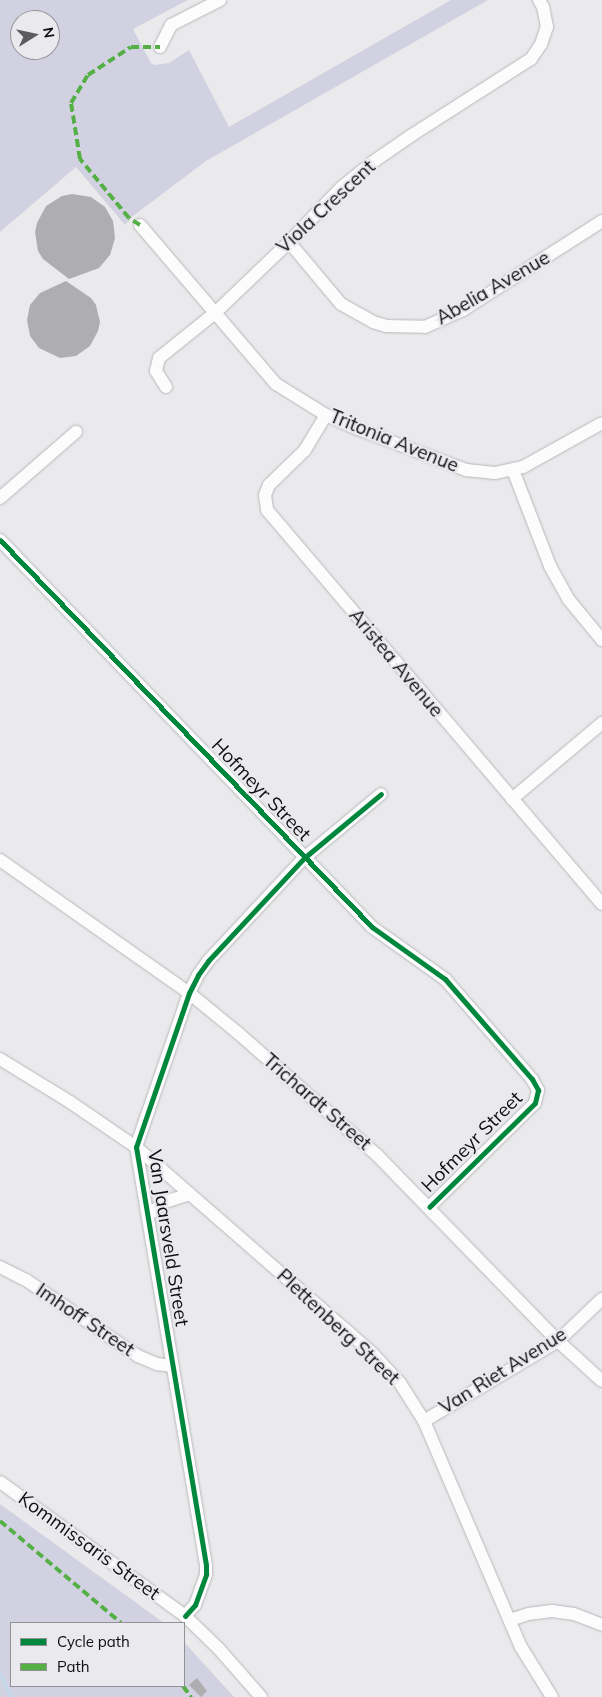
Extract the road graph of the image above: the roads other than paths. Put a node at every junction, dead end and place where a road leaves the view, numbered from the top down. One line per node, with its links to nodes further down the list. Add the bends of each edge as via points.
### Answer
1 (220, 0): 3 (street, via 171,25)
2 (539, 0): 6 (street, Viola Crescent, via 546,27 541,44 531,59 370,164 342,186)
3 (160, 47)
4 (602, 221): 6 (street, Abelia Avenue, via 463,310 425,327 386,326 341,304)
5 (140, 225): 7 (street, Tritonia Avenue)
6 (289, 242): 7 (street, Viola Crescent)
7 (215, 313): 8 (street, Viola Crescent, via 157,362 157,376); 9 (street, Tritonia Avenue, via 276,384)
8 (166, 387)
9 (326, 415): 12 (street, Tritonia Avenue, via 466,470 486,474); 18 (street, Aristea Avenue, via 305,450 269,484 265,495 267,510)
10 (602, 423): 12 (street, Tritonia Avenue, via 533,463)
11 (76, 432): 13 (street)
12 (514, 470): 15 (street, via 550,566 569,600)
13 (0, 498)
14 (0, 540): 19 (street, Hofmeyr Street)
15 (602, 640)
16 (602, 722): 18 (street)
17 (381, 794): 19 (street, Van Jaarsveld Street)
18 (512, 799): 21 (street, Aristea Avenue)
19 (304, 858): 22 (street, Van Jaarsveld Street, via 208,962); 26 (street, Hofmeyr Street, via 372,927 444,978 538,1090 534,1103)
20 (0, 860): 22 (street, Trichardt Street)
21 (602, 904)
22 (189, 992): 24 (street, Van Jaarsveld Street); 26 (street, Trichardt Street, via 377,1155)
23 (0, 1060): 24 (street, Plettenberg Street)
24 (136, 1147): 25 (street, Plettenberg Street); 27 (street, Van Jaarsveld Street)
25 (190, 1194): 27 (street, via 166,1202); 33 (street, Plettenberg Street, via 373,1354 400,1383)
26 (429, 1206): 30 (street, Trichardt Street)
27 (148, 1215): 31 (street, Van Jaarsveld Street)
28 (0, 1267): 31 (street, Imhoff Street, via 26,1280 138,1356)
29 (602, 1299): 30 (street, Van Riet Avenue)
30 (558, 1341): 32 (street, Trichardt Street); 33 (street, Van Riet Avenue)
31 (172, 1366): 35 (street, Van Jaarsveld Street, via 206,1570 195,1605)
32 (602, 1381)
33 (424, 1421): 36 (street, Plettenberg Street)
34 (0, 1482): 35 (street, Kommissaris Street)
35 (185, 1616): 38 (street, Kommissaris Street)
36 (510, 1620): 37 (street, via 552,1611 574,1614); 39 (street, Plettenberg Street, via 528,1660)
37 (602, 1625)
38 (261, 1697)
39 (552, 1697)

